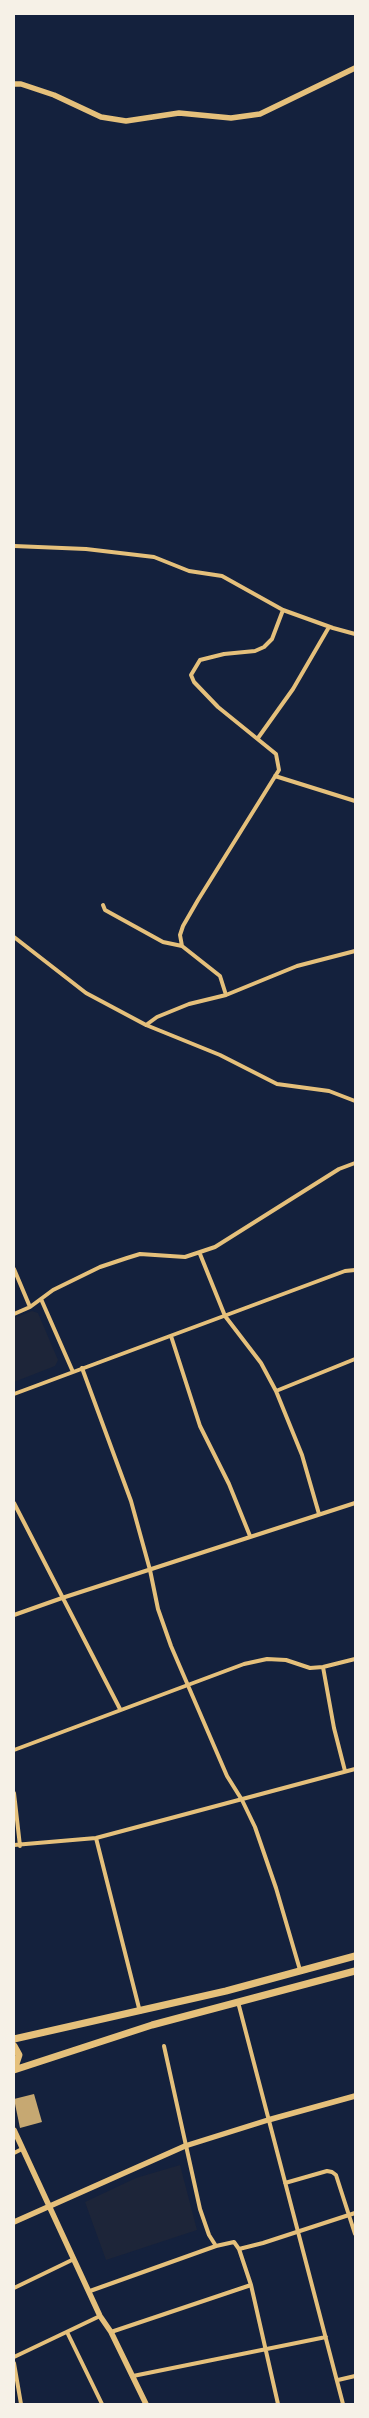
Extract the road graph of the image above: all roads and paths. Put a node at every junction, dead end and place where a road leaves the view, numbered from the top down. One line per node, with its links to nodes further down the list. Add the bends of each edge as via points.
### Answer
1 (355, 68): 2 (street, via 260,114 231,118 179,113 126,121 101,117 54,95)
2 (14, 84)
3 (14, 546): 4 (street, via 86,549 154,558 189,571 222,576)
4 (283, 610): 5 (street); 7 (street, via 272,639 264,647 255,651 224,654 200,660 191,675 194,682 218,707)
5 (329, 627): 6 (street); 7 (street, via 293,689)
6 (355, 634)
7 (258, 738): 8 (street, via 276,754 279,770)
8 (275, 776): 9 (street); 12 (street, via 183,926 180,934)
9 (355, 801)
10 (103, 906): 12 (street, via 105,910 163,942)
11 (14, 937): 15 (street, via 86,993)
12 (182, 946): 14 (street, via 220,976)
13 (355, 951): 14 (street, via 298,966)
14 (226, 995): 15 (street, via 174,1009)
15 (146, 1025): 16 (street, via 220,1055 277,1084 329,1091)
16 (355, 1101)
17 (355, 1163): 18 (street, via 339,1169)
18 (200, 1254): 21 (street, via 184,1257 140,1254 100,1267 53,1290); 24 (street)
19 (14, 1269): 22 (street)
20 (355, 1270): 24 (street, via 345,1271)
21 (41, 1299): 22 (street); 28 (street)
22 (30, 1307): 23 (street)
23 (14, 1314)
24 (225, 1316): 25 (street); 29 (street, via 261,1363)
25 (171, 1336): 27 (street); 34 (street, via 200,1426 229,1484)
26 (355, 1359): 29 (street)
27 (82, 1368): 28 (street); 35 (street, via 131,1501)
28 (73, 1372): 30 (street)
29 (276, 1391): 33 (street, via 302,1455)
30 (14, 1394)
31 (14, 1503): 36 (street)
32 (355, 1503): 33 (street)
33 (319, 1514): 34 (street)
34 (250, 1536): 35 (street)
35 (150, 1570): 36 (street); 40 (street, via 158,1609)
36 (62, 1598): 37 (street); 41 (street)
37 (14, 1615)
38 (355, 1659): 39 (street)
39 (323, 1667): 40 (street, via 310,1668 286,1660 267,1659 244,1664); 44 (street)
40 (188, 1686): 41 (street); 46 (street, via 227,1776)
41 (120, 1709): 42 (street)
42 (14, 1750)
43 (355, 1769): 44 (street)
44 (345, 1771): 46 (street)
45 (14, 1793): 49 (street)
46 (242, 1800): 47 (street); 51 (street, via 255,1827 276,1888)
47 (96, 1838): 49 (street); 54 (street)
48 (14, 1845): 49 (street)
49 (20, 1846)
50 (355, 1956): 51 (highway)
51 (300, 1970): 54 (highway)
52 (355, 1971): 53 (highway)
53 (238, 2002): 58 (highway, via 152,2025); 60 (street)
54 (140, 2012): 55 (highway)
55 (14, 2039)
56 (14, 2046): 58 (highway, via 19,2055)
57 (164, 2046): 62 (street)
58 (14, 2070)
59 (355, 2096): 60 (street)
60 (268, 2120): 62 (street); 65 (street)
61 (14, 2130): 63 (street)
62 (185, 2146): 66 (street); 72 (street, via 200,2209 209,2235)
63 (22, 2149): 64 (street); 66 (street)
64 (14, 2153)
65 (285, 2183): 68 (street, via 327,2171 332,2172 336,2175); 70 (street)
66 (49, 2207): 69 (street); 74 (street)
67 (355, 2213): 68 (street)
68 (350, 2215): 70 (street); 71 (street)
69 (14, 2222)
70 (297, 2231): 73 (street); 81 (street)
71 (355, 2234)
72 (216, 2246): 73 (street, via 234,2242); 77 (street)
73 (240, 2249): 75 (street)
74 (75, 2258): 76 (street); 77 (street)
75 (251, 2284): 80 (street); 82 (street)
76 (14, 2288)
77 (90, 2292): 78 (street)
78 (100, 2316): 79 (street); 80 (street)
79 (68, 2332): 83 (street); 89 (street)
80 (111, 2332): 85 (street)
81 (326, 2337): 82 (street); 87 (street)
82 (268, 2350): 85 (street); 91 (street)
83 (14, 2357)
84 (14, 2363): 88 (street)
85 (133, 2376): 90 (street)
86 (355, 2376): 87 (street)
87 (338, 2380): 92 (street)
88 (21, 2404)
89 (102, 2404)
90 (146, 2404)
91 (278, 2404)
92 (343, 2404)

